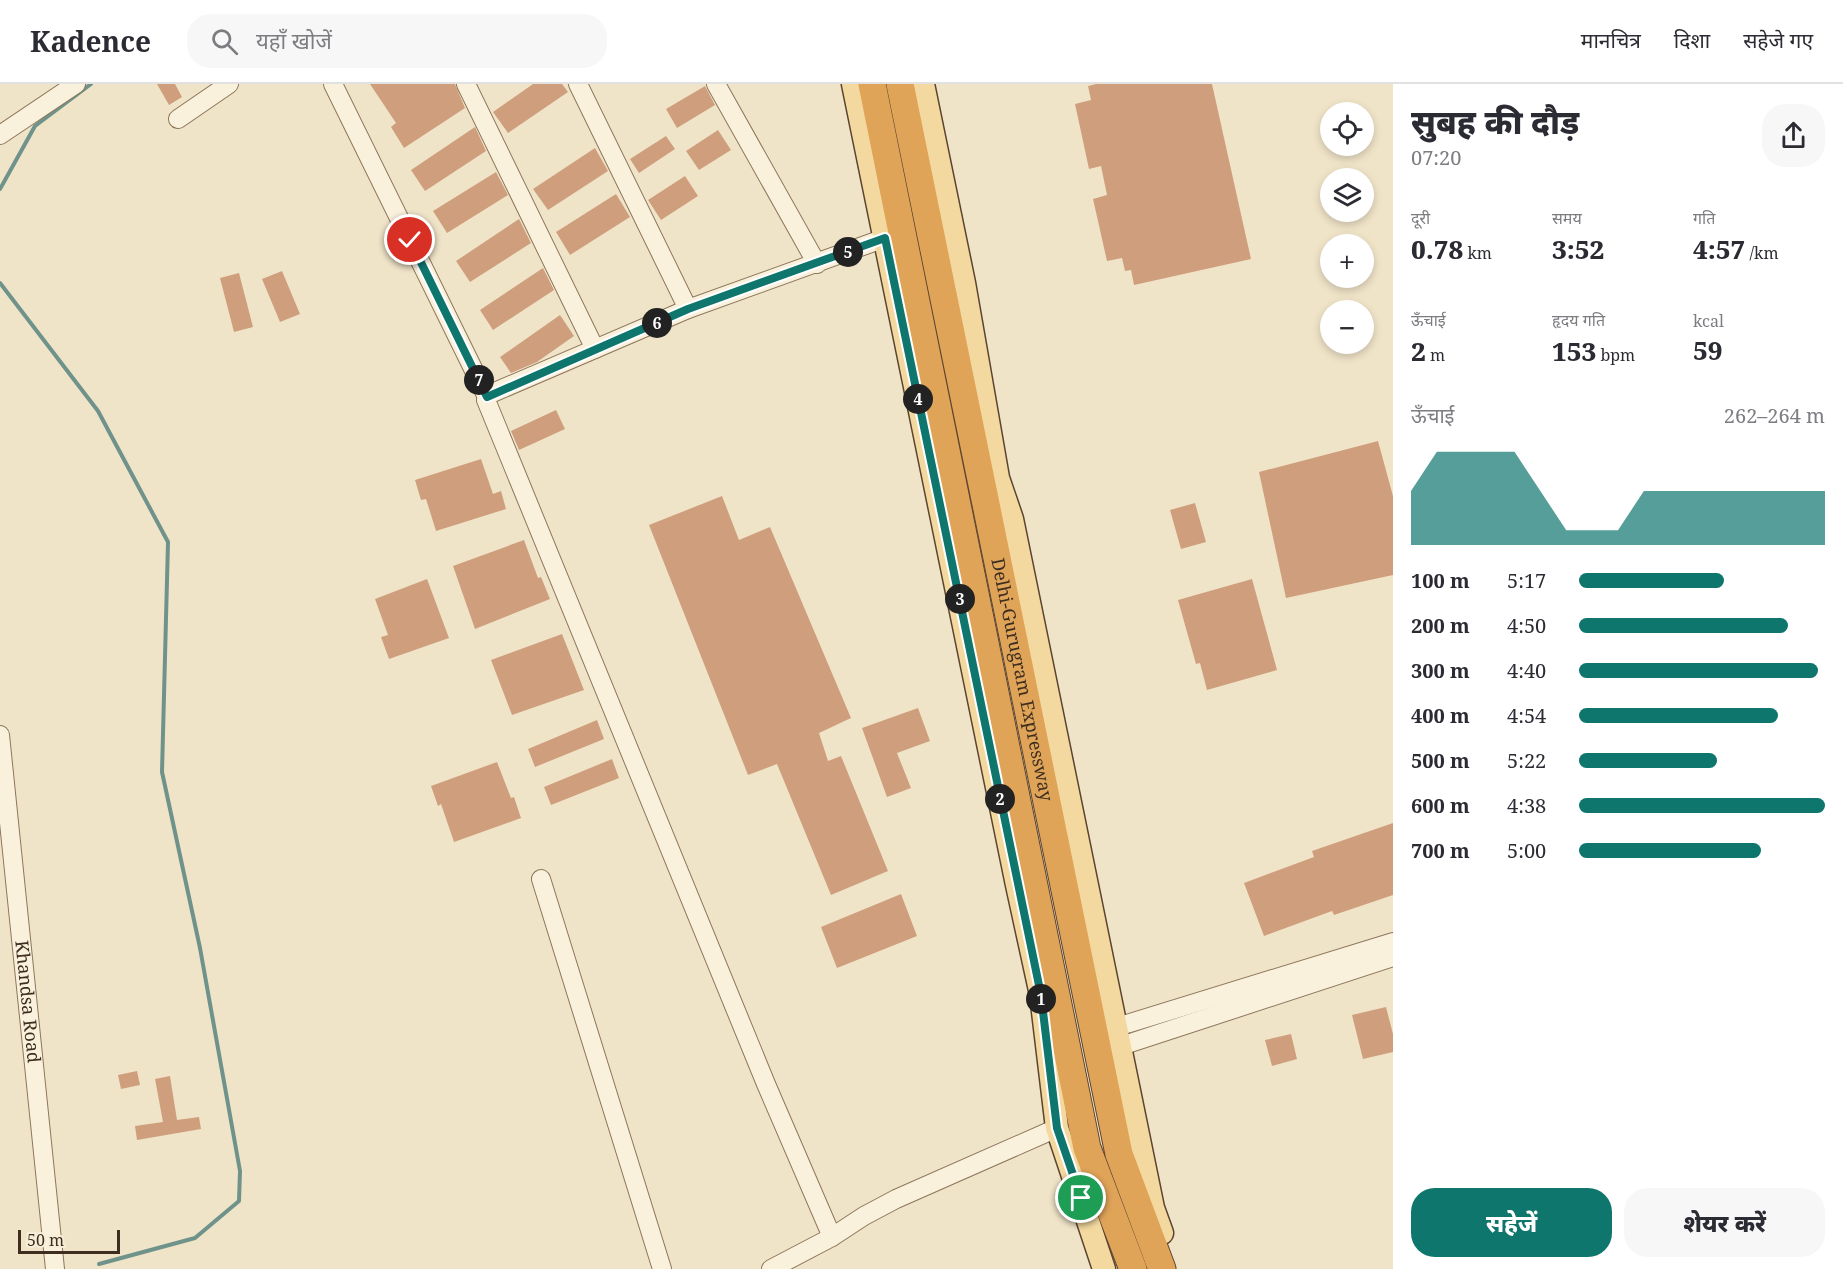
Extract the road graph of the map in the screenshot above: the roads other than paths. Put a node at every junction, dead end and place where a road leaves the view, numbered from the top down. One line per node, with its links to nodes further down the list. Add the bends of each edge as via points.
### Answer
1 (76, 84): 12 (street)
2 (229, 84): 11 (street)
3 (333, 84): 17 (street)
4 (466, 84): 16 (street)
5 (578, 84): 15 (street)
6 (716, 84): 14 (street)
7 (854, 84): 13 (main road)
8 (872, 84): 29 (highway, Delhi-Gurugram Expressway, via 1087,1148)
9 (900, 84): 30 (highway, Delhi-Gurugram Expressway, via 1119,1154)
10 (923, 84): 22 (main road, via 964,283 998,478 1012,519)
11 (178, 119)
12 (0, 135)
13 (885, 238): 14 (street); 23 (main road, via 1041,995)
14 (817, 264): 15 (street)
15 (688, 309): 16 (street)
16 (595, 350): 17 (street)
17 (487, 397): 24 (street, via 486,403 766,1084)
18 (0, 735): 25 (street, Khandsa Road)
19 (541, 879): 26 (street)
20 (1393, 942): 22 (street)
21 (1393, 957): 22 (street)
22 (1119, 1036): 31 (main road, via 1153,1208)
23 (1057, 1128): 24 (street, via 905,1194); 28 (main road)
24 (832, 1236): 27 (street)
25 (55, 1269)
26 (662, 1269)
27 (771, 1269)
28 (1104, 1269)
29 (1133, 1269)
30 (1162, 1269)
31 (1174, 1269)

